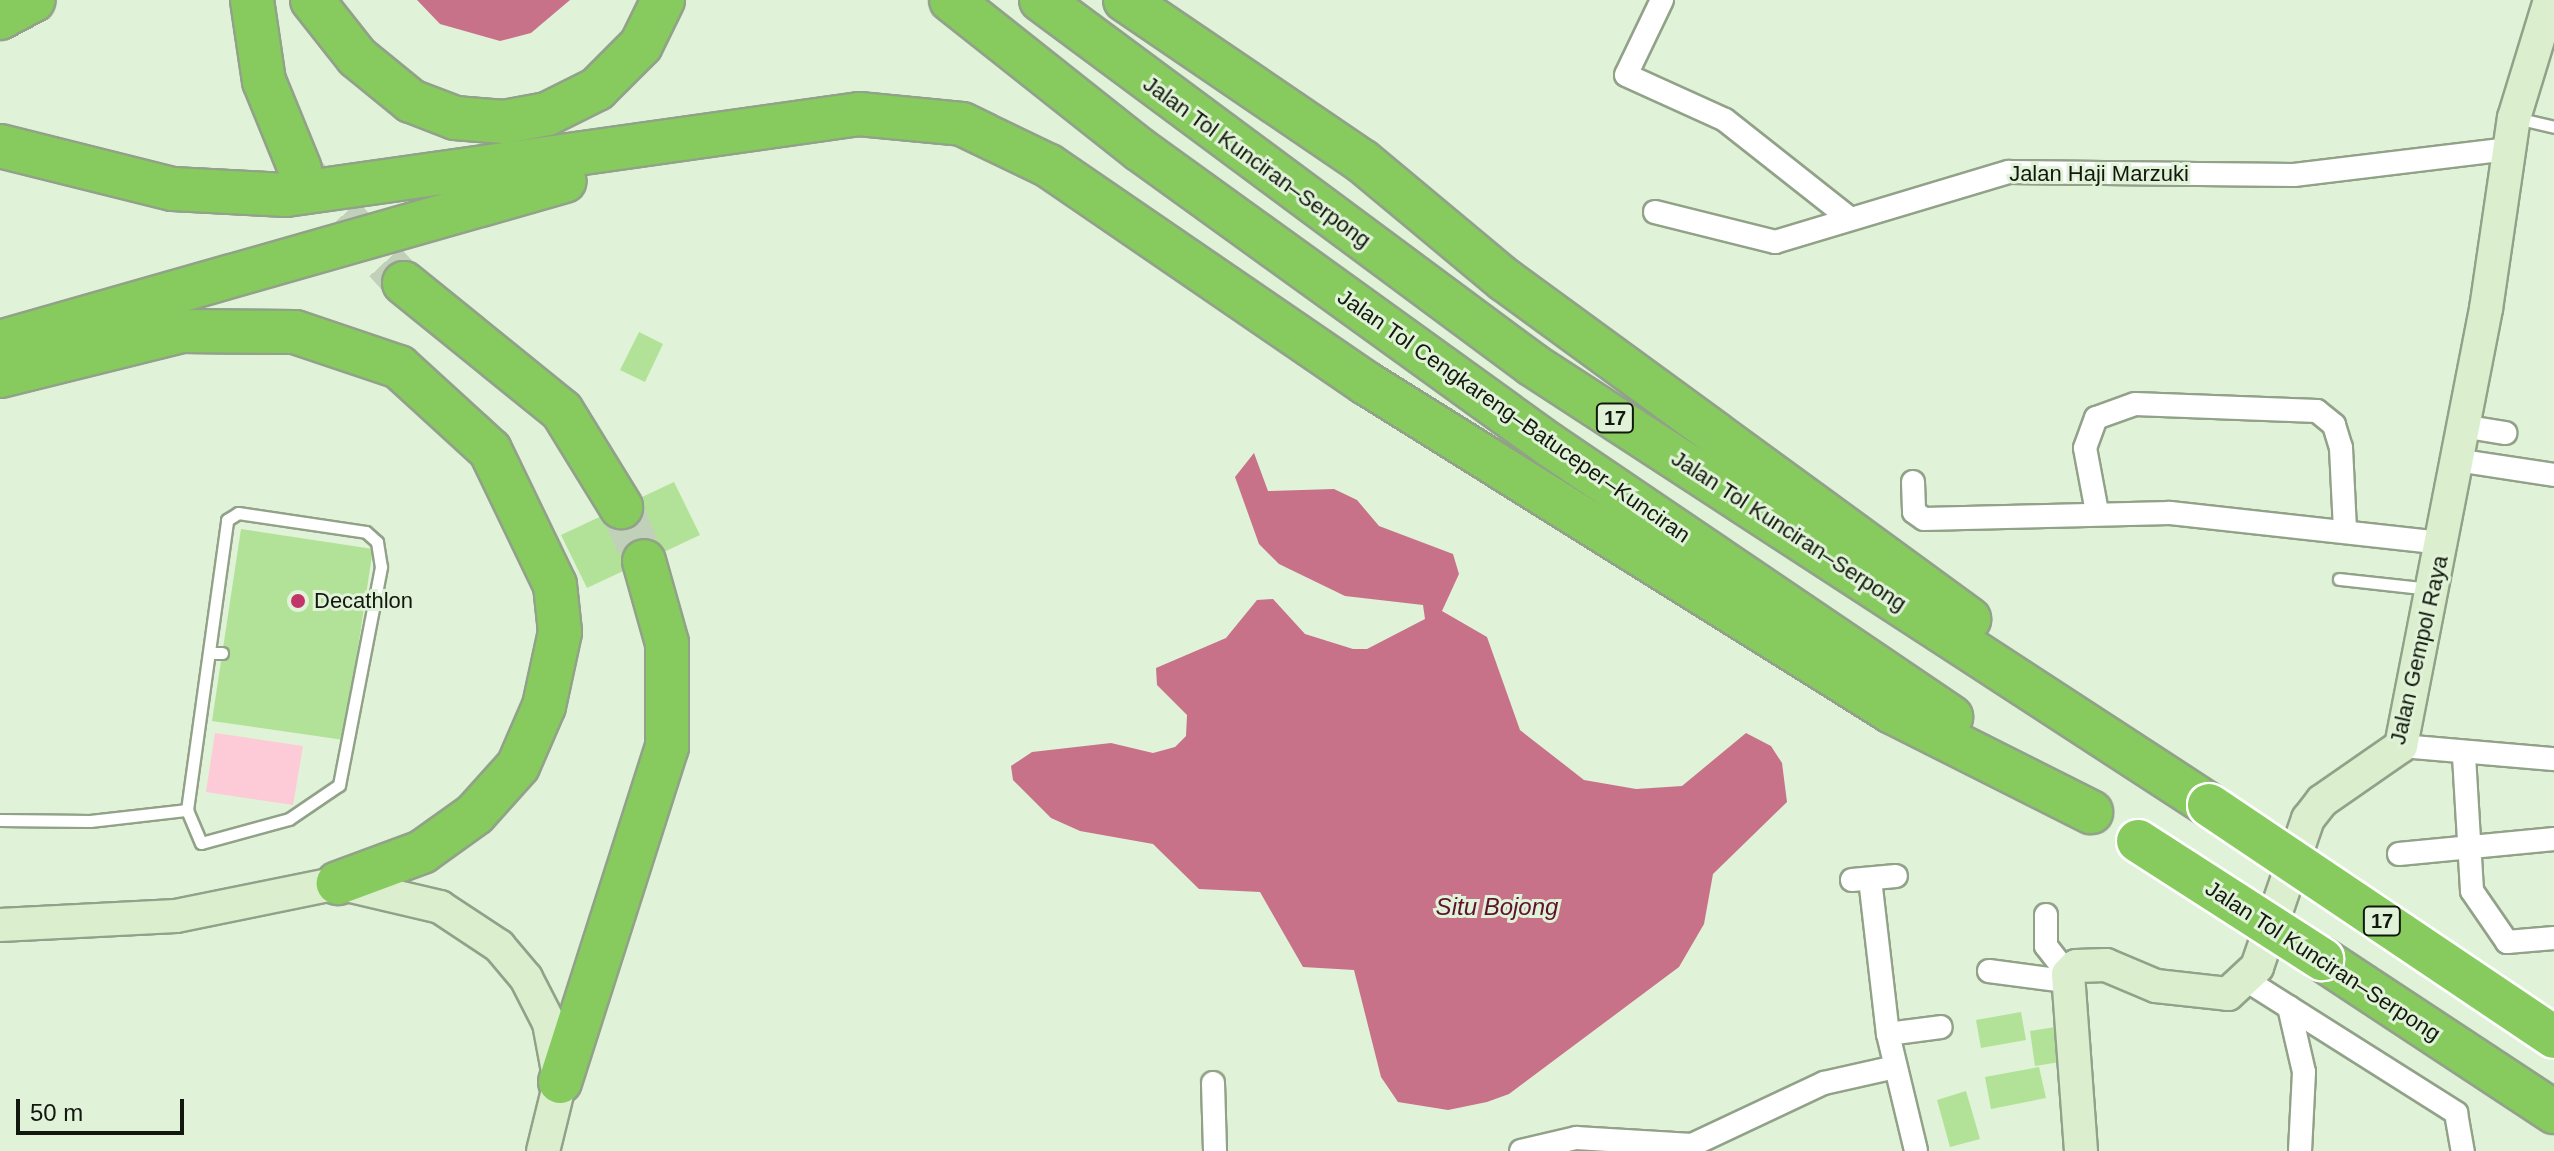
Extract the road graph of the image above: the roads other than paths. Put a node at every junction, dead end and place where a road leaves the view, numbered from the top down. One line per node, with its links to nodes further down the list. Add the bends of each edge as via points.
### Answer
1 (34, 0): 10 (highway)
2 (252, 0): 15 (highway, via 264,81)
3 (312, 0): 4 (highway, via 357,57 411,101 455,118 504,122 547,114 597,89 641,45)
4 (663, 0)
5 (951, 0): 40 (highway, Jalan Tol Cengkareng–Batuceper–Kunciran, via 1139,149 1548,444)
6 (1041, 0): 38 (highway, Jalan Tol Kunciran–Serpong / 17, via 1533,365)
7 (1125, 0): 38 (highway, via 1362,161 1505,280 1856,531)
8 (1662, 0): 17 (street, via 1626,75 1725,120)
9 (2550, 0): 13 (street, Jalan Gempol Raya)
10 (0, 18)
11 (2554, 127): 13 (lane)
12 (755, 129): 14 (highway, via 286,195 173,189); 19 (highway); 40 (highway, via 893,112 993,136 1580,522 1892,712)
13 (2511, 133): 17 (street, Jalan Haji Marzuki, via 2294,175 2009,172); 21 (street, Jalan Gempol Raya)
14 (0, 146)
15 (300, 169)
16 (1655, 212): 17 (street, Jalan Haji Marzuki, via 1775,242)
17 (1849, 218)
18 (404, 283): 26 (highway, via 562,411)
19 (0, 342)
20 (0, 376): 46 (highway, via 182,331 295,332 399,367 490,450 525,509 555,585 560,632 544,706 518,766 475,814 422,852)
21 (2462, 426): 22 (street); 23 (street, Jalan Gempol Raya)
22 (2505, 433)
23 (2456, 460): 24 (street); 29 (street, Jalan Gempol Raya)
24 (2554, 475)
25 (1913, 482): 27 (street, via 1914,512 1924,519)
26 (621, 507)
27 (2097, 512): 28 (street); 28 (street, via 2085,448 2096,418 2135,404 2317,411 2334,425 2341,448)
28 (2345, 530): 29 (street)
29 (2443, 543): 32 (street, Jalan Gempol Raya)
30 (644, 561): 58 (highway, via 667,643 667,747)
31 (2339, 579): 32 (lane)
32 (2434, 589): 35 (street, Jalan Gempol Raya)
33 (209, 653): 34 (lane); 39 (lane); 39 (lane, via 227,520 238,513 366,532 377,542 381,567 360,660 346,763 328,796 289,819 201,843)
34 (222, 653)
35 (2401, 746): 36 (street); 52 (street, Jalan Gempol Raya, via 2308,819)
36 (2464, 756): 37 (street); 43 (street)
37 (2554, 759)
38 (2209, 804): 56 (highway, Jalan Tol Kunciran–Serpong / 17, bridge)
39 (187, 810): 41 (lane, via 90,821)
40 (2091, 812): 60 (highway, Jalan Tol Kunciran–Serpong, bridge)
41 (0, 820)
42 (2554, 839): 43 (street)
43 (2468, 845): 44 (street); 49 (street, via 2472,891 2507,942)
44 (2399, 854)
45 (1896, 876): 55 (street, via 1861,879)
46 (338, 883): 48 (street, via 176,916); 58 (street, via 440,907 499,946 541,1005)
47 (2046, 915): 51 (street, via 2046,946)
48 (0, 925)
49 (2554, 938)
50 (1989, 971): 51 (street)
51 (2067, 978): 52 (street, via 2076,966 2106,965 2202,996 2228,994); 65 (street)
52 (2246, 980): 53 (street)
53 (2289, 1007): 66 (street, via 2304,1072); 67 (street, via 2456,1113)
54 (1941, 1027): 55 (street)
55 (1888, 1034): 57 (street)
56 (2554, 1037)
57 (1895, 1067): 63 (street, via 1824,1083 1692,1145 1576,1138); 64 (street)
58 (560, 1082): 61 (street)
59 (1213, 1083): 62 (street)
60 (2554, 1112)
61 (543, 1151)
62 (1215, 1151)
63 (1521, 1151)
64 (1916, 1151)
65 (2081, 1151)
66 (2300, 1151)
67 (2463, 1151)

